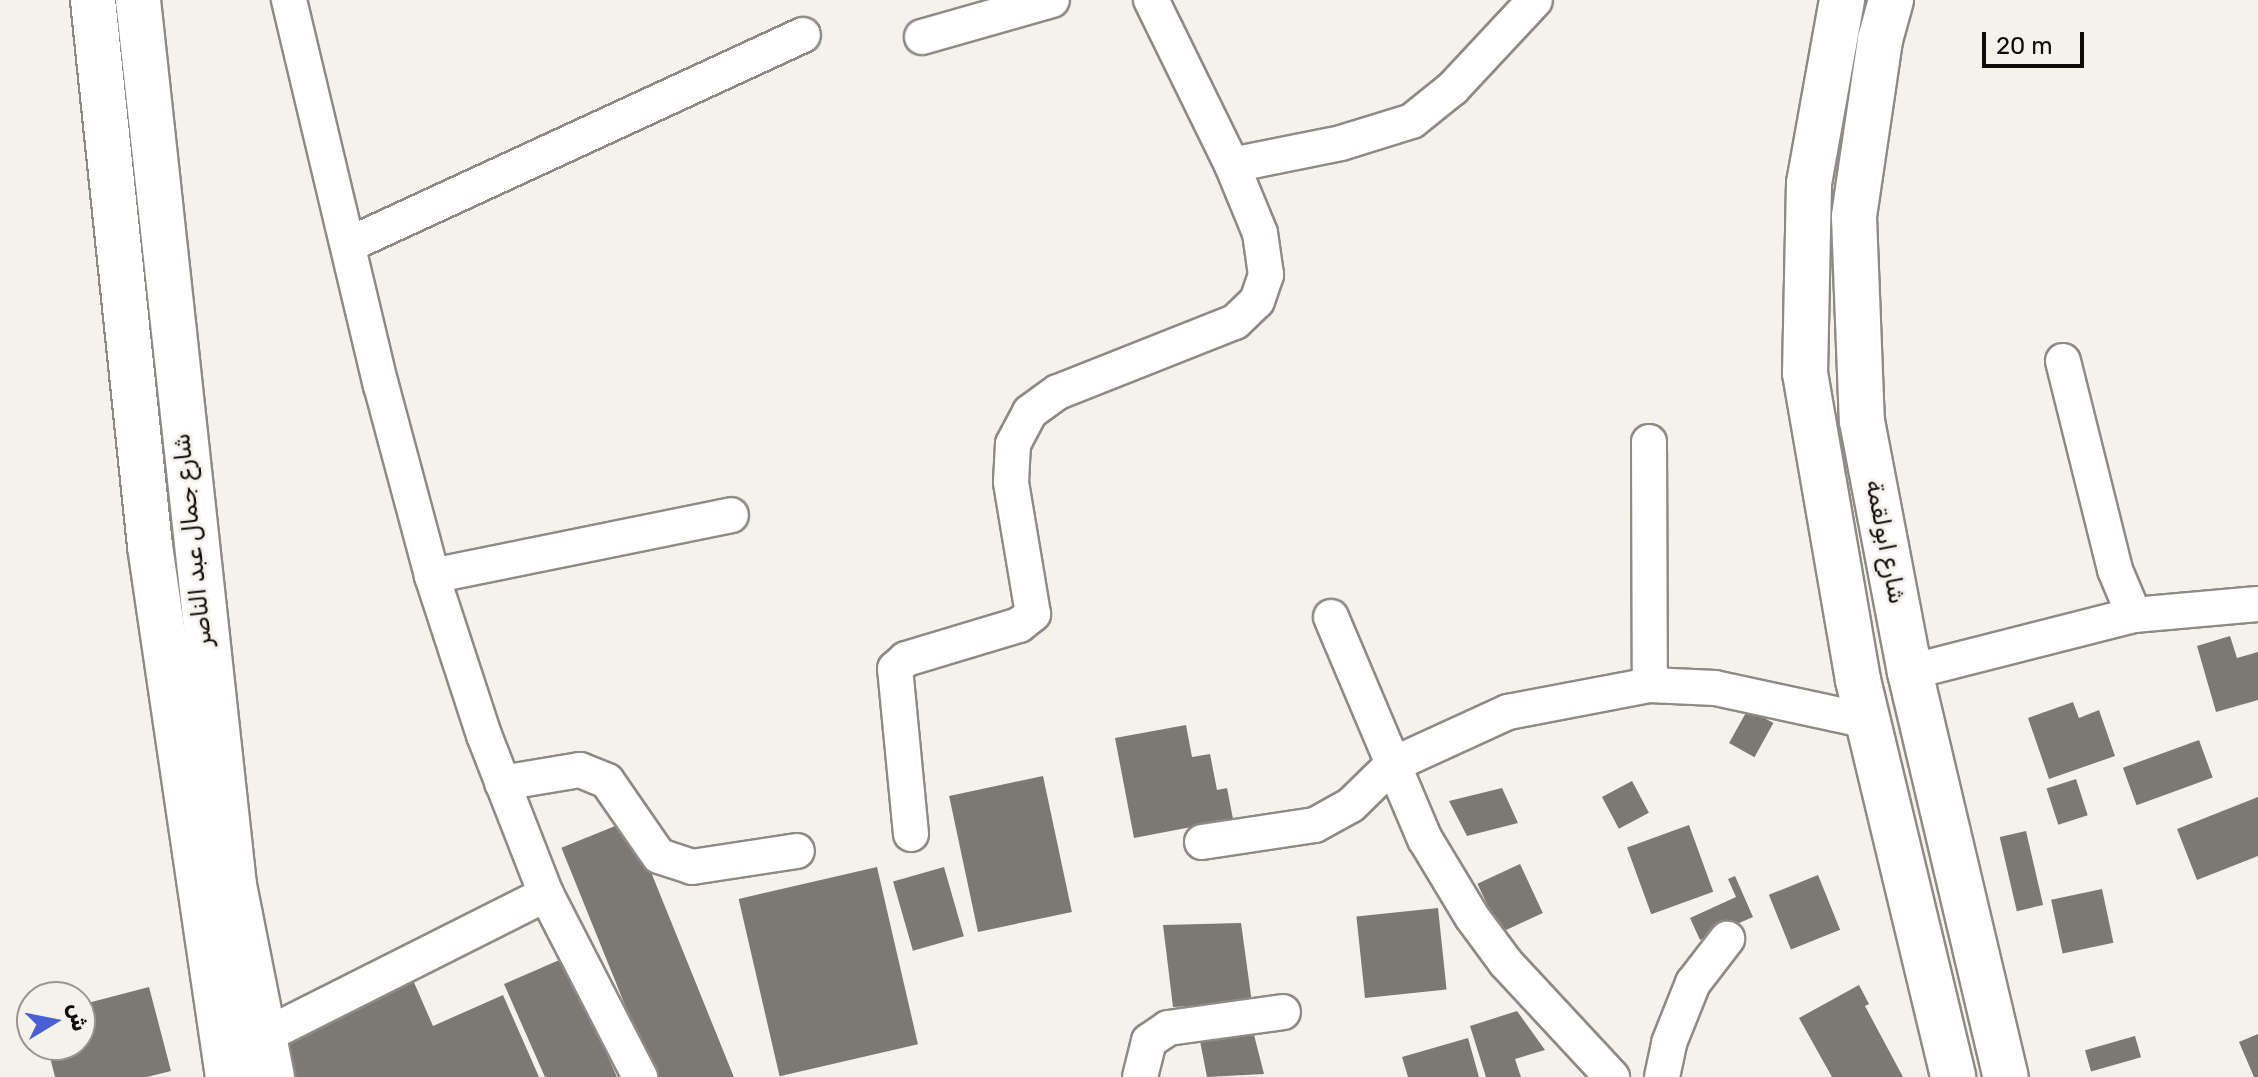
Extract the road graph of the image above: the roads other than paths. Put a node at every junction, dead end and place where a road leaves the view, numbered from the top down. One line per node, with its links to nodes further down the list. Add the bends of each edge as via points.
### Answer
1 (93, 0): 32 (street, شارع جمال عبد الناصر, via 150,546)
2 (138, 0): 31 (street, شارع جمال عبد الناصر, via 234,885)
3 (289, 0): 12 (street)
4 (1052, 0): 10 (street)
5 (1151, 0): 11 (street)
6 (1535, 0): 11 (street, via 1453,88 1412,121 1341,143)
7 (1842, 0): 22 (street, شارع ابولقمة, via 1809,183 1805,373)
8 (1891, 0): 20 (street, شارع ابولقمة, via 1880,40 1854,217 1862,421)
9 (803, 35): 12 (street)
10 (922, 37)
11 (1232, 165): 25 (street, via 1260,233 1266,275 1257,301 1235,322 1058,392 1030,412 1013,444 1011,482 1033,614 1019,625 906,659 895,669)
12 (348, 245): 16 (street)
13 (2063, 361): 18 (street, via 2115,570)
14 (1649, 442): 21 (street)
15 (731, 515): 16 (street)
16 (432, 576): 24 (street)
17 (2258, 604): 18 (street)
18 (2134, 615): 20 (street)
19 (1331, 617): 23 (street)
20 (1910, 672): 38 (street, شارع ابولقمة)
21 (1650, 685): 22 (street, via 1715,688); 23 (street, via 1508,712)
22 (1868, 721): 37 (street, شارع ابولقمة)
23 (1392, 765): 26 (street, via 1351,805 1315,825); 35 (street, via 1425,839 1472,917 1506,963)
24 (502, 783): 27 (street, via 580,770 607,781 659,856 692,867); 28 (street)
25 (911, 834)
26 (1202, 842)
27 (797, 851)
28 (546, 894): 31 (street); 33 (street)
29 (1727, 939): 36 (street, via 1693,983 1669,1043)
30 (1283, 1012): 34 (street, via 1168,1028 1149,1041)
31 (268, 1057)
32 (224, 1076)
33 (640, 1077)
34 (1140, 1077)
35 (1612, 1077)
36 (1662, 1077)
37 (1953, 1077)
38 (2006, 1077)

